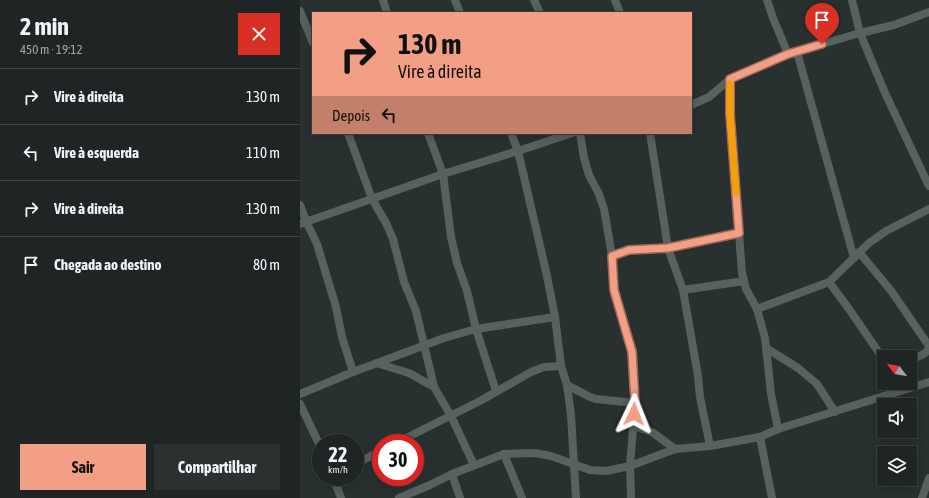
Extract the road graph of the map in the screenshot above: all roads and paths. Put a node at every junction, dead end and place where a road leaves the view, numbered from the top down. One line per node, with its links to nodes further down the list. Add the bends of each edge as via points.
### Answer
1 (383, 0): 8 (street)
2 (455, 0): 9 (street)
3 (534, 0): 10 (street)
4 (615, 0): 11 (street)
5 (767, 0): 16 (street)
6 (852, 0): 13 (street)
7 (300, 11): 14 (street)
8 (387, 12)
9 (460, 12)
10 (540, 12)
11 (620, 12)
12 (929, 12): 13 (street, via 894,25)
13 (860, 33): 15 (street); 27 (street, via 884,93)
14 (312, 41)
15 (797, 52): 16 (street); 34 (street)
16 (788, 54): 17 (street)
17 (730, 79): 18 (street, via 709,97); 32 (street, via 730,114)
18 (692, 105)
19 (348, 134): 28 (street)
20 (428, 134): 26 (street)
21 (511, 134): 25 (street)
22 (569, 134): 25 (street)
23 (580, 134): 35 (street, via 589,175 604,209)
24 (650, 134): 33 (street)
25 (518, 151): 26 (street); 40 (street)
26 (443, 174): 28 (street); 41 (street, via 451,237)
27 (929, 186)
28 (372, 199): 31 (street); 42 (street, via 393,239)
29 (300, 205): 31 (street)
30 (929, 209): 34 (street, via 886,231)
31 (303, 223): 50 (street, via 317,244)
32 (739, 233): 33 (street); 36 (street)
33 (668, 248): 35 (street, via 635,250); 38 (street)
34 (856, 255): 37 (street); 43 (street, via 892,292)
35 (612, 256): 59 (street, via 616,295 632,352)
36 (744, 281): 38 (street); 39 (street)
37 (829, 282): 39 (street); 46 (street)
38 (683, 290): 69 (street)
39 (757, 309): 44 (street)
40 (555, 317): 41 (street); 49 (street)
41 (476, 329): 42 (street); 57 (street)
42 (424, 345): 48 (street); 55 (street)
43 (929, 346)
44 (766, 348): 61 (street, via 798,368 817,384); 65 (street)
45 (929, 349): 47 (street)
46 (877, 350)
47 (917, 357)
48 (376, 363): 50 (street); 55 (street, via 409,373)
49 (561, 366): 53 (street); 57 (street, via 544,367 531,372)
50 (353, 372): 58 (street)
51 (929, 382): 52 (street); 54 (street)
52 (917, 384)
53 (567, 385): 59 (street, via 590,398); 72 (street)
54 (929, 385)
55 (434, 387): 62 (street)
56 (893, 390): 61 (street)
57 (496, 391): 62 (street)
58 (300, 394)
59 (635, 403): 64 (street)
60 (300, 404): 63 (street)
61 (835, 412): 65 (street)
62 (451, 416): 67 (street); 73 (street)
63 (303, 418): 66 (street)
64 (633, 426): 70 (street, via 652,432); 74 (street)
65 (778, 429): 68 (street)
66 (313, 434)
67 (414, 434)
68 (760, 437): 69 (street); 84 (street)
69 (710, 446): 70 (street)
70 (674, 449): 74 (street)
71 (504, 454): 72 (street, via 535,453); 73 (street); 81 (street)
72 (575, 465): 74 (street, via 598,471); 82 (street)
73 (474, 466): 75 (street)
74 (630, 466): 83 (street)
75 (452, 474): 79 (street); 80 (street)
76 (929, 478): 85 (street)
77 (336, 486): 78 (street)
78 (341, 498)
79 (399, 498)
80 (460, 498)
81 (522, 498)
82 (576, 498)
83 (631, 498)
84 (772, 498)
85 (922, 498)

